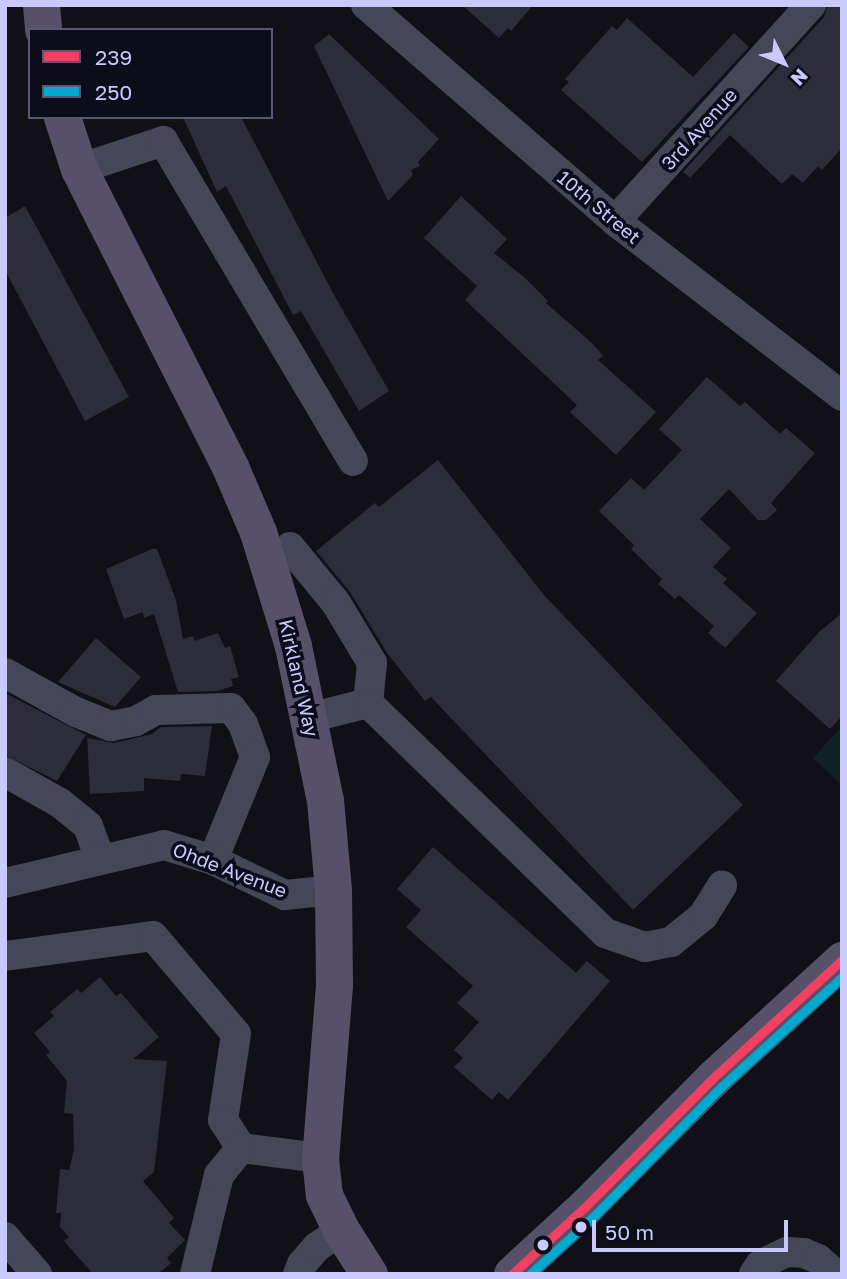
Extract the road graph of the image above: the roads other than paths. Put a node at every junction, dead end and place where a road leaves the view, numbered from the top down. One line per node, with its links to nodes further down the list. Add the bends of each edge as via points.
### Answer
1 (41, 5): 4 (main road)
2 (366, 5): 7 (street, 10th Street)
3 (811, 5): 7 (street, 3rd Avenue)
4 (44, 28)
5 (63, 119): 6 (main road, Kirkland Way)
6 (79, 169): 9 (street, via 163,141); 13 (main road, Kirkland Way, via 253,519 293,646)
7 (615, 221): 8 (street, 10th Street)
8 (842, 396)
9 (352, 461)
10 (290, 547): 12 (street, via 336,603 372,663)
11 (5, 673): 16 (street, via 111,726 136,721 156,710 231,708 243,724 255,757)
12 (368, 703): 13 (street); 18 (street, via 605,933 645,947 671,942 702,916)
13 (309, 718): 19 (main road, Kirkland Way, via 325,800)
14 (5, 772): 15 (street, via 60,803 88,826)
15 (100, 859): 16 (street, Ohde Avenue, via 164,845); 17 (street, Ohde Avenue)
16 (213, 860): 19 (street, Ohde Avenue, via 285,895)
17 (5, 883)
18 (722, 886)
19 (333, 890): 23 (main road, Kirkland Way, via 334,985)
20 (5, 956): 22 (street, via 153,936 236,1034 223,1120)
21 (842, 960): 31 (main road)
22 (242, 1148): 23 (street); 28 (street, via 219,1175)
23 (320, 1158): 24 (main road, Kirkland Way, via 324,1195)
24 (341, 1230): 29 (street, via 317,1247); 30 (main road, Kirkland Way)
25 (5, 1237): 27 (street)
26 (757, 1270): 32 (street, via 788,1252 818,1259)
27 (37, 1274)
28 (195, 1274)
29 (299, 1274)
30 (369, 1274)
31 (512, 1274)
32 (835, 1274)

